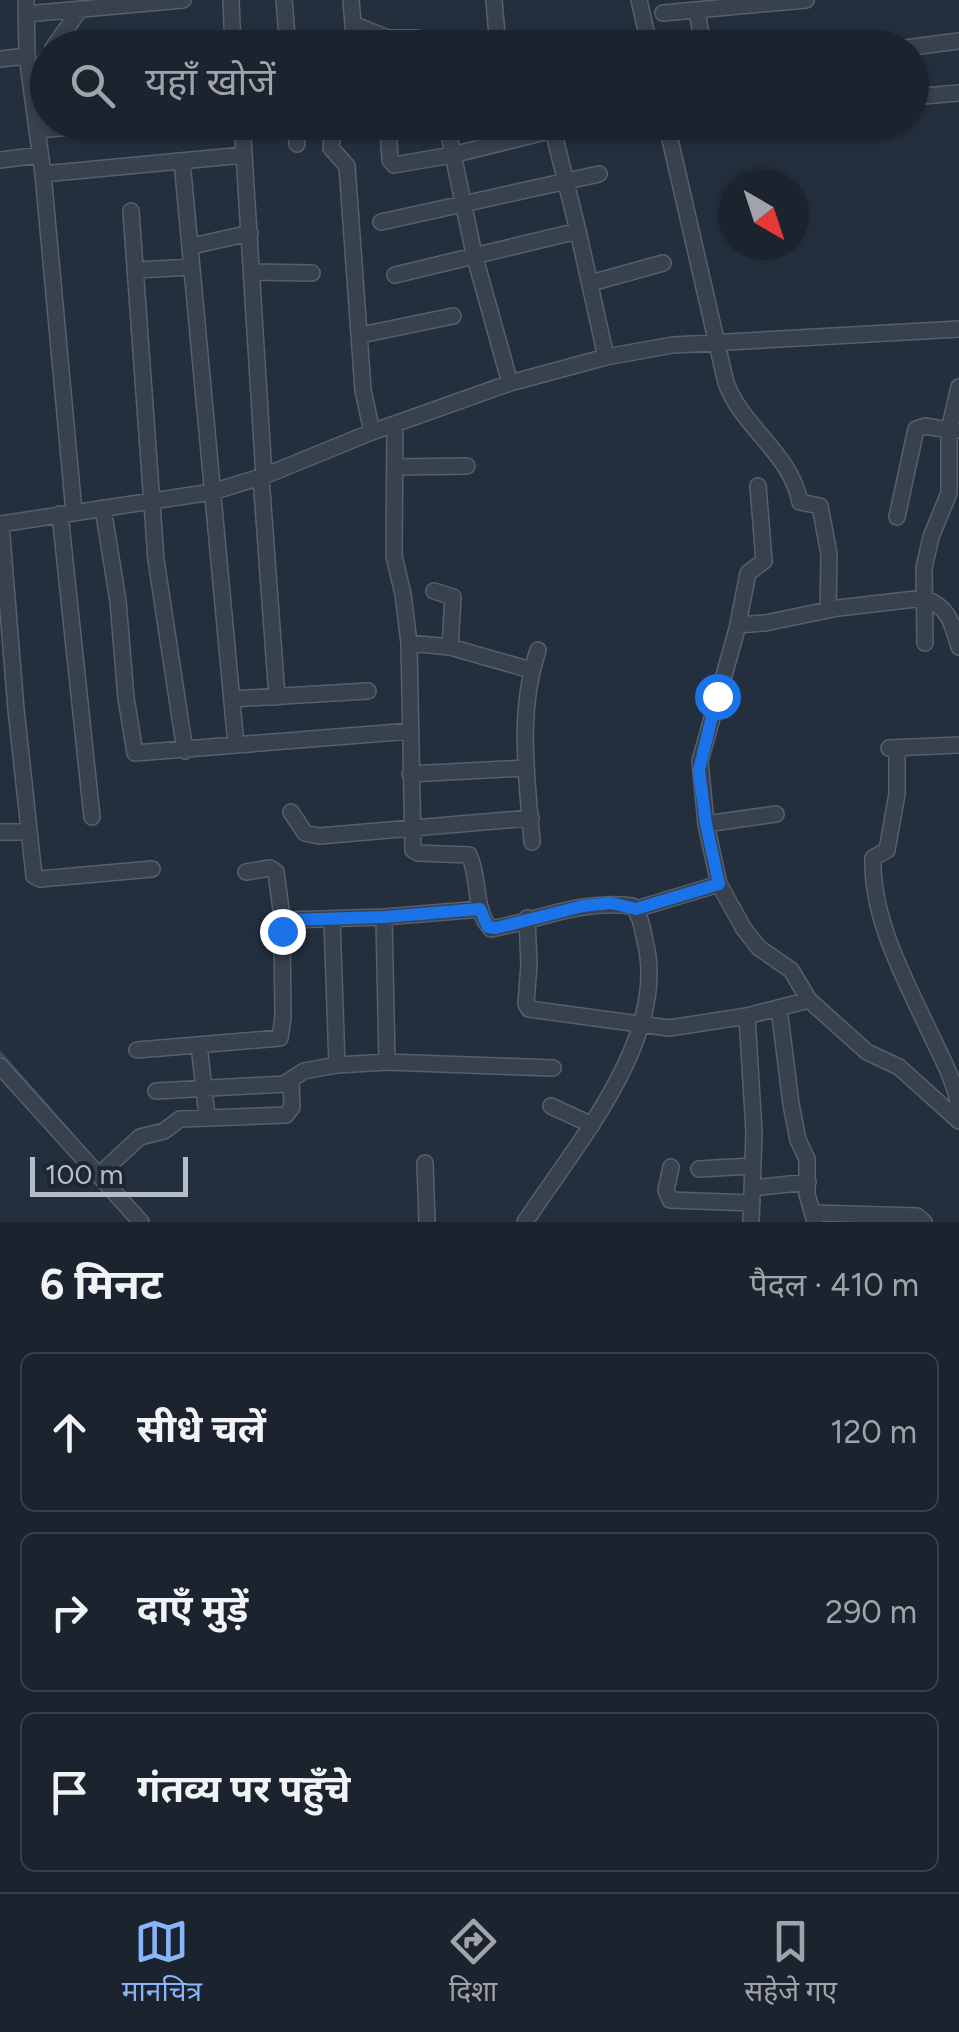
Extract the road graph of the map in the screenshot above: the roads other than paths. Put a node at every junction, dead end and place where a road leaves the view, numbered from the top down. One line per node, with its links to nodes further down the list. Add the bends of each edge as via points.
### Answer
1 (183, 0): 9 (street)
2 (232, 0): 14 (street)
3 (284, 0): 15 (street)
4 (351, 0): 12 (street)
5 (494, 0): 18 (street)
6 (640, 0): 19 (street)
7 (806, 0): 10 (street)
8 (26, 7): 9 (street); 21 (street)
9 (80, 9): 13 (street)
10 (697, 10): 11 (street); 20 (street)
11 (662, 13)
12 (353, 24): 16 (street); 17 (street)
13 (65, 30)
14 (233, 30)
15 (286, 30)
16 (354, 30)
17 (368, 30)
18 (496, 30)
19 (646, 30)
20 (700, 30)
21 (30, 38)
22 (959, 42): 23 (street)
23 (929, 45)
24 (0, 58): 25 (street)
25 (30, 68)
26 (959, 93): 27 (street)
27 (929, 96)
28 (39, 140): 38 (street)
29 (243, 140): 40 (street)
30 (297, 140): 37 (street)
31 (333, 140): 62 (street, via 347,166)
32 (390, 140): 39 (street, via 392,164)
33 (450, 140): 39 (street)
34 (512, 140): 39 (street)
35 (555, 140): 45 (street)
36 (670, 140): 63 (street)
37 (297, 144)
38 (40, 155): 41 (street); 43 (street)
39 (452, 155): 46 (street)
40 (244, 156): 42 (street); 50 (street)
41 (0, 160)
42 (182, 161): 43 (street); 51 (street)
43 (43, 174): 77 (street)
44 (599, 174): 45 (street)
45 (567, 179): 46 (street); 49 (street)
46 (464, 205): 48 (street); 52 (street)
47 (131, 211): 55 (street)
48 (380, 222)
49 (578, 231): 52 (street); 59 (street)
50 (250, 233): 51 (street); 56 (street)
51 (192, 246): 54 (street)
52 (474, 254): 58 (street); 65 (street)
53 (663, 264): 59 (street)
54 (192, 267): 55 (street); 74 (street)
55 (136, 270): 75 (street)
56 (252, 272): 57 (street); 72 (street)
57 (312, 273)
58 (395, 276)
59 (591, 283): 64 (street)
60 (453, 316): 62 (street)
61 (959, 328): 63 (street)
62 (361, 335): 69 (street)
63 (716, 344): 64 (street); 82 (street, via 743,416 790,473 800,502 820,506 830,568)
64 (606, 357): 65 (street)
65 (510, 383): 67 (street)
66 (959, 388): 68 (street)
67 (395, 424): 69 (street); 71 (street)
68 (954, 431): 78 (street, via 916,428); 81 (street, via 952,482 931,537)
69 (372, 432): 72 (street)
70 (467, 466): 71 (street)
71 (397, 467): 84 (street, via 394,556)
72 (263, 477): 74 (street); 91 (street)
73 (758, 486): 83 (street, via 764,556 748,573)
74 (212, 492): 75 (street); 92 (street)
75 (154, 500): 76 (street); 96 (street, via 156,560)
76 (102, 508): 77 (street); 96 (street, via 134,751)
77 (66, 513): 79 (street); 101 (street)
78 (896, 517)
79 (1, 524): 107 (street)
80 (434, 592): 87 (street, via 453,597)
81 (924, 598): 82 (street); 85 (street); 86 (street, via 950,616)
82 (828, 610): 83 (street)
83 (738, 625): 104 (street, via 700,761)
84 (409, 643): 87 (street); 93 (street)
85 (925, 643)
86 (959, 647)
87 (450, 648): 89 (street)
88 (538, 650): 89 (street)
89 (531, 670): 97 (street)
90 (368, 691): 91 (street)
91 (277, 696): 92 (street)
92 (232, 699): 94 (street)
93 (411, 731): 94 (street); 98 (street)
94 (236, 744): 96 (street)
95 (959, 745): 133 (street, via 893,748 897,794 887,850 873,858 874,886 896,960)
96 (185, 751)
97 (526, 768): 98 (street); 102 (street)
98 (410, 774): 105 (street)
99 (291, 812): 105 (street, via 311,835)
100 (776, 814): 104 (street)
101 (92, 817)
102 (530, 818): 103 (street); 108 (street)
103 (470, 822): 105 (street); 109 (street)
104 (706, 824): 112 (street)
105 (412, 827): 109 (street, via 414,852)
106 (0, 832): 107 (street)
107 (28, 832): 110 (street, via 40,879)
108 (532, 842)
109 (469, 855): 113 (street)
110 (152, 870)
111 (246, 872): 118 (street, via 276,872)
112 (719, 884): 114 (street); 119 (street, via 751,938 791,970)
113 (480, 909): 115 (street); 116 (street, via 491,928)
114 (636, 909): 116 (street, via 611,903); 122 (street, via 650,975)
115 (384, 917): 117 (street); 125 (street)
116 (527, 918): 122 (street, via 528,1009)
117 (332, 919): 118 (street); 126 (street)
118 (283, 925): 123 (street, via 280,1038)
119 (809, 1000): 120 (street); 135 (street)
120 (779, 1008): 121 (street); 142 (street)
121 (747, 1016): 122 (street, via 682,1028); 138 (street)
122 (640, 1023): 136 (street, via 618,1082)
123 (199, 1045): 124 (street); 130 (street)
124 (137, 1050)
125 (387, 1062): 126 (street); 128 (street)
126 (337, 1065): 129 (street)
127 (0, 1066): 141 (street)
128 (552, 1068)
129 (291, 1080): 130 (street); 134 (street, via 286,1115)
130 (204, 1089): 131 (street); 134 (street)
131 (156, 1092)
132 (551, 1106): 136 (street)
133 (959, 1108)
134 (207, 1116): 141 (street, via 140,1137)
135 (959, 1121)
136 (592, 1125): 147 (street)
137 (425, 1163): 146 (street)
138 (752, 1166): 140 (street); 143 (street)
139 (671, 1167): 143 (street, via 670,1200)
140 (699, 1169)
141 (102, 1172): 145 (street)
142 (808, 1182): 143 (street); 144 (street)
143 (752, 1195): 148 (street)
144 (814, 1217): 149 (street, via 917,1216)
145 (141, 1222)
146 (427, 1222)
147 (524, 1222)
148 (751, 1222)
149 (924, 1222)

